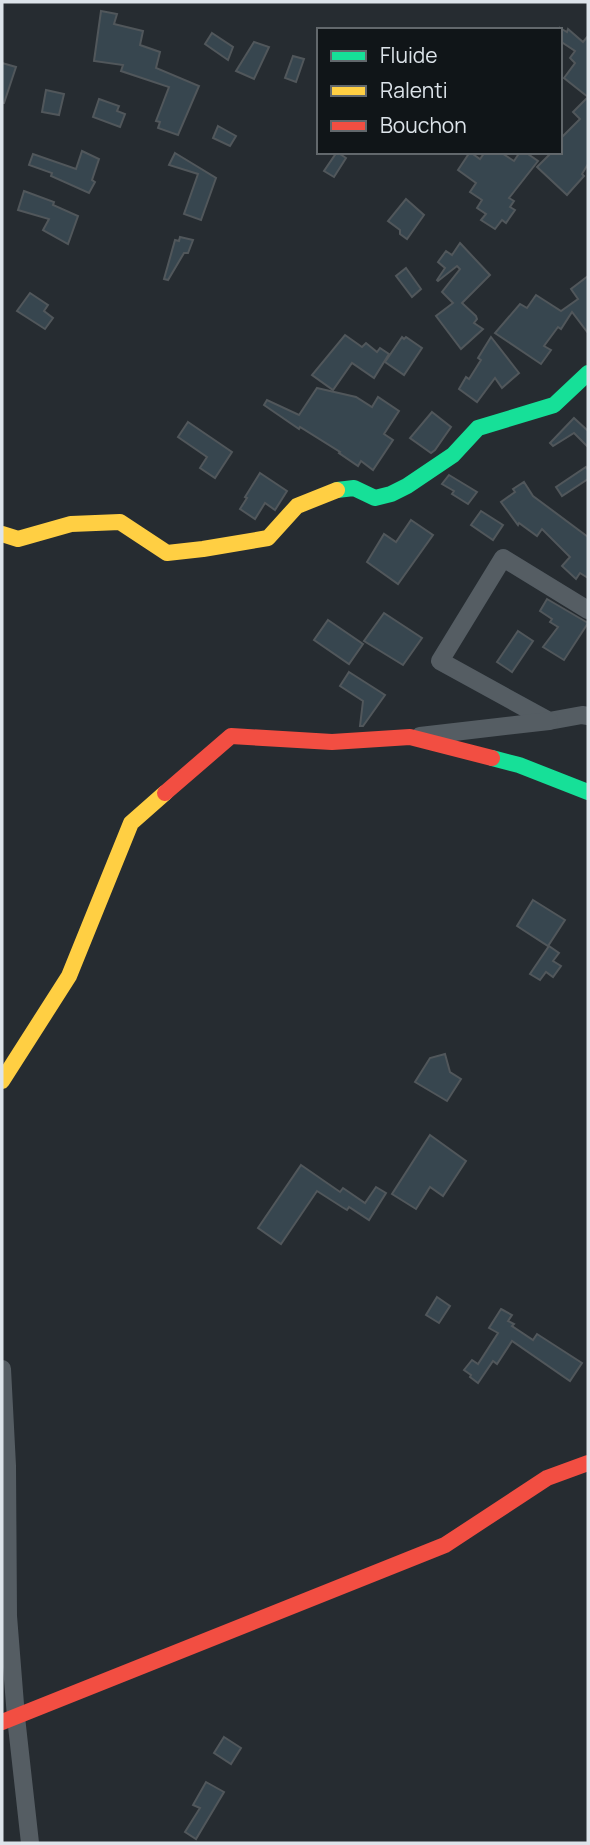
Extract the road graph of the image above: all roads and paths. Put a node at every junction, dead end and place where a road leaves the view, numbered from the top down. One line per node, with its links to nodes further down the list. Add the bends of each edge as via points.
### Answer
1 (588, 373): 2 (street, via 554,405 478,428 453,456 391,494 375,498 354,488 333,491 297,506 268,538 167,552 120,522 71,524 18,539)
2 (2, 534)
3 (588, 610): 5 (street, via 503,558 440,661)
4 (586, 713): 5 (street)
5 (549, 721): 6 (street)
6 (410, 737): 7 (street, via 519,765); 8 (street, via 332,742 231,736 131,823 69,976)
7 (588, 792)
8 (2, 1082)
9 (2, 1369): 11 (street)
10 (588, 1463): 11 (street, via 547,1478 445,1545)
11 (9, 1720): 12 (street)
12 (30, 1843)

